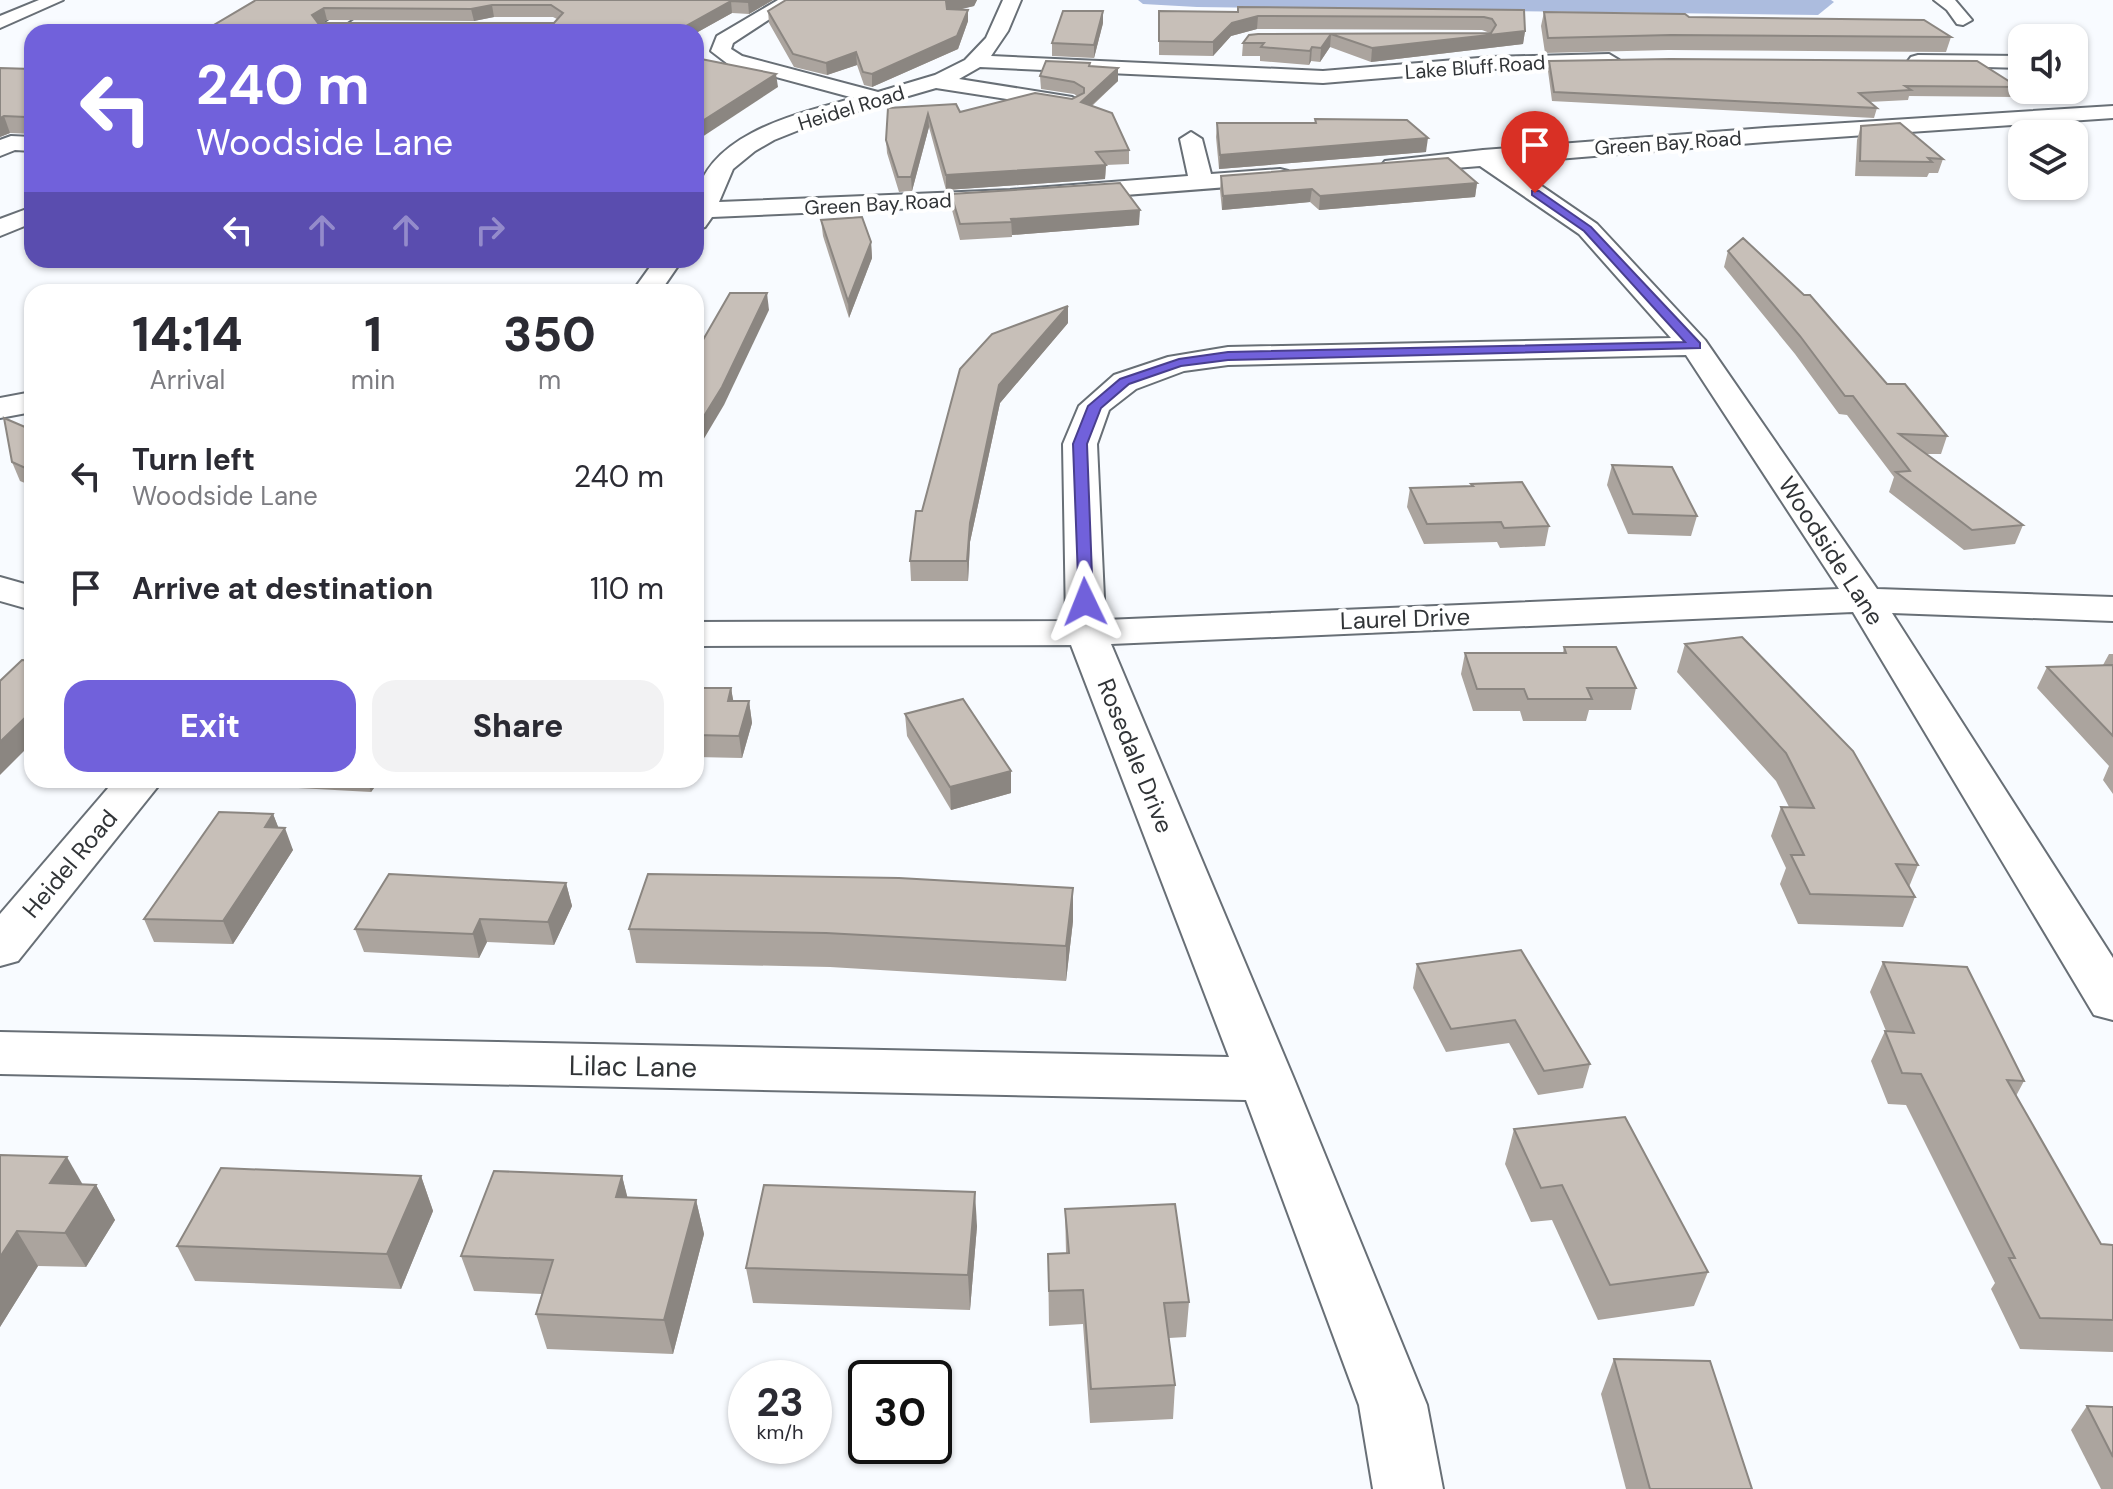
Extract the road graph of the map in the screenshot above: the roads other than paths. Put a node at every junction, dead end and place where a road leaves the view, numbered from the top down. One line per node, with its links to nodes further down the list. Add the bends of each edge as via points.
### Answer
1 (14, 0): 7 (street)
2 (370, 0): 10 (street)
3 (790, 0): 14 (street, via 724,40 721,51)
4 (1012, 0): 15 (street, Heidel Road, via 1001,29)
5 (1943, 0): 8 (street)
6 (45, 4): 7 (street); 9 (street)
7 (0, 6)
8 (1963, 20)
9 (0, 23)
10 (333, 24)
11 (1482, 39): 19 (street)
12 (1537, 43): 19 (street, Lake Bluff Road, via 1616,45 1626,60)
13 (1231, 52): 20 (street)
14 (735, 60): 18 (street); 23 (street)
15 (977, 61): 20 (street, Lake Bluff Road); 21 (street, Heidel Road)
16 (1896, 61): 17 (street)
17 (2008, 62)
18 (705, 63)
19 (1491, 63): 20 (street, Lake Bluff Road, via 1323,77)
20 (1213, 71)
21 (933, 81): 23 (street, Heidel Road); 24 (street)
22 (2088, 94): 25 (street)
23 (878, 98): 30 (street, Heidel Road, via 806,120)
24 (1072, 103)
25 (2113, 110): 31 (street, Green Bay Road)
26 (758, 119): 30 (street, via 706,153)
27 (1191, 139): 34 (street)
28 (24, 144): 29 (street)
29 (0, 149)
30 (736, 154): 37 (street, Heidel Road, via 716,173)
31 (1483, 157): 32 (street, Green Bay Road); 41 (street, Woodside Lane, via 1588,229)
32 (1377, 167)
33 (1301, 174): 34 (street, Green Bay Road)
34 (1204, 182): 38 (street, Green Bay Road)
35 (0, 202): 36 (street)
36 (24, 202)
37 (704, 202)
38 (704, 214)
39 (24, 218): 40 (street)
40 (0, 228)
41 (1695, 346): 46 (street, Woodside Lane); 48 (street, Rosedale Drive, via 1228,356 1179,363 1125,382 1095,406 1080,444)
42 (24, 404): 43 (street)
43 (0, 408)
44 (0, 589): 45 (street)
45 (24, 596)
46 (1865, 600): 47 (street, Laurel Drive); 48 (street, Laurel Drive); 52 (street, Woodside Lane)
47 (2113, 609)
48 (1086, 633): 49 (street, Laurel Drive); 54 (street, Rosedale Drive)
49 (704, 634)
50 (133, 788): 51 (street, Heidel Road)
51 (0, 948)
52 (2113, 1001)
53 (0, 1053): 54 (street, Lilac Lane)
54 (1266, 1079): 55 (street, Rosedale Drive, via 1393,1405)
55 (1408, 1489)

